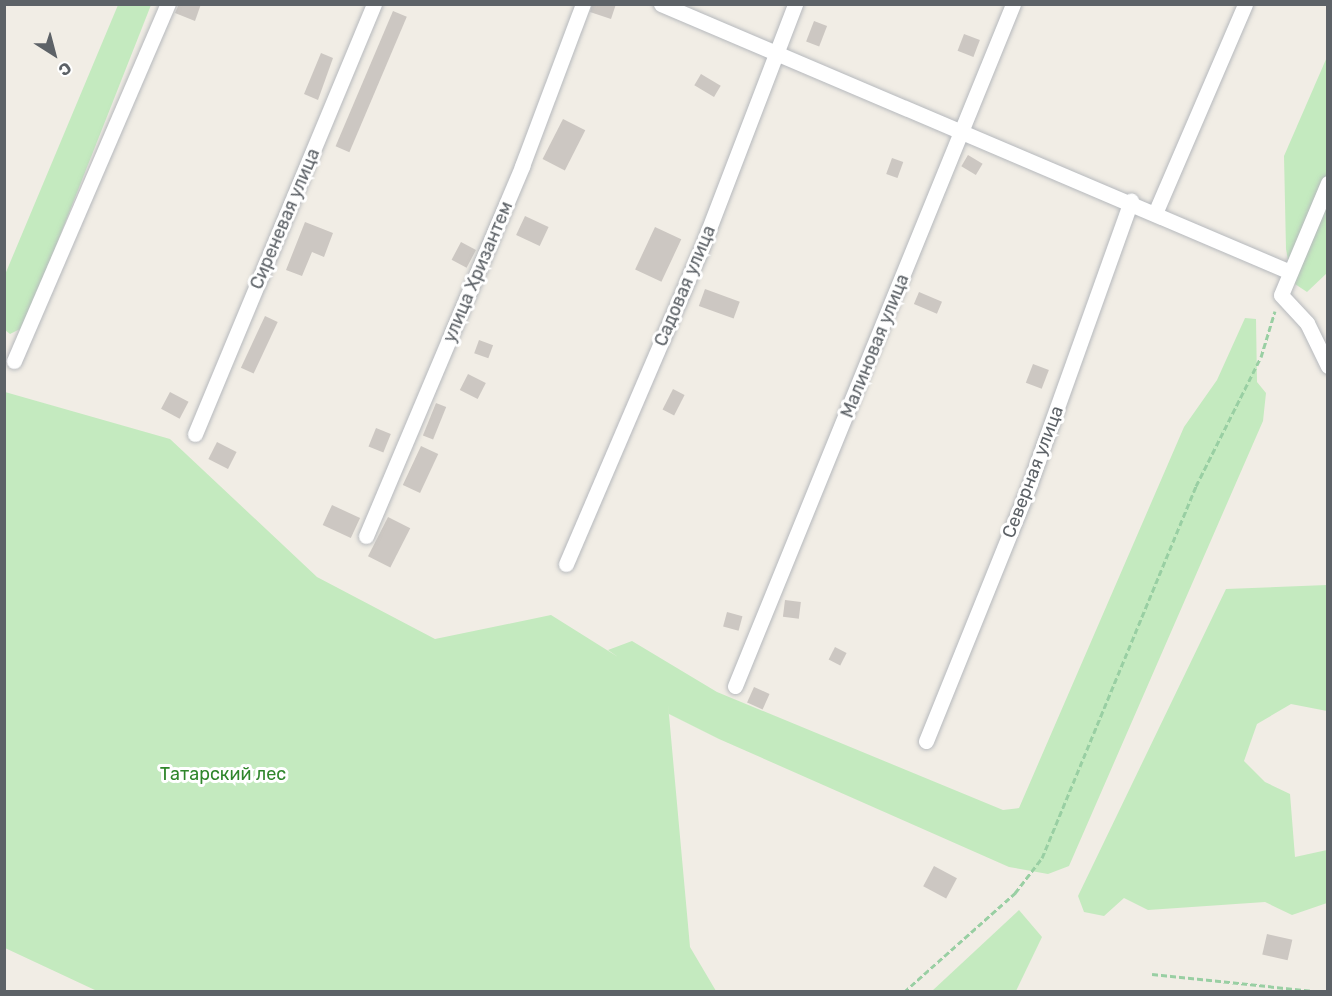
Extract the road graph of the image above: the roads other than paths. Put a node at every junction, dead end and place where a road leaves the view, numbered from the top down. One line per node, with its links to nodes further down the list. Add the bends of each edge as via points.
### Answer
1 (168, 4): 14 (street)
2 (374, 4): 16 (street, Сиреневая улица)
3 (583, 4): 17 (street, улица Хризантем, via 522,166)
4 (661, 4): 8 (street)
5 (795, 4): 8 (street, Садовая улица)
6 (1013, 4): 9 (street, Малиновая улица)
7 (1245, 4): 12 (street)
8 (778, 54): 9 (street); 18 (street, Садовая улица)
9 (963, 133): 11 (street); 19 (street, Малиновая улица)
10 (1328, 183): 13 (street)
11 (1131, 201): 12 (street); 20 (street, Северная улица, via 1030,483)
12 (1156, 211): 13 (street)
13 (1288, 271): 15 (street, via 1281,295 1307,323)
14 (14, 361)
15 (1328, 366)
16 (195, 434)
17 (366, 536)
18 (566, 564)
19 (735, 686)
20 (926, 741)

